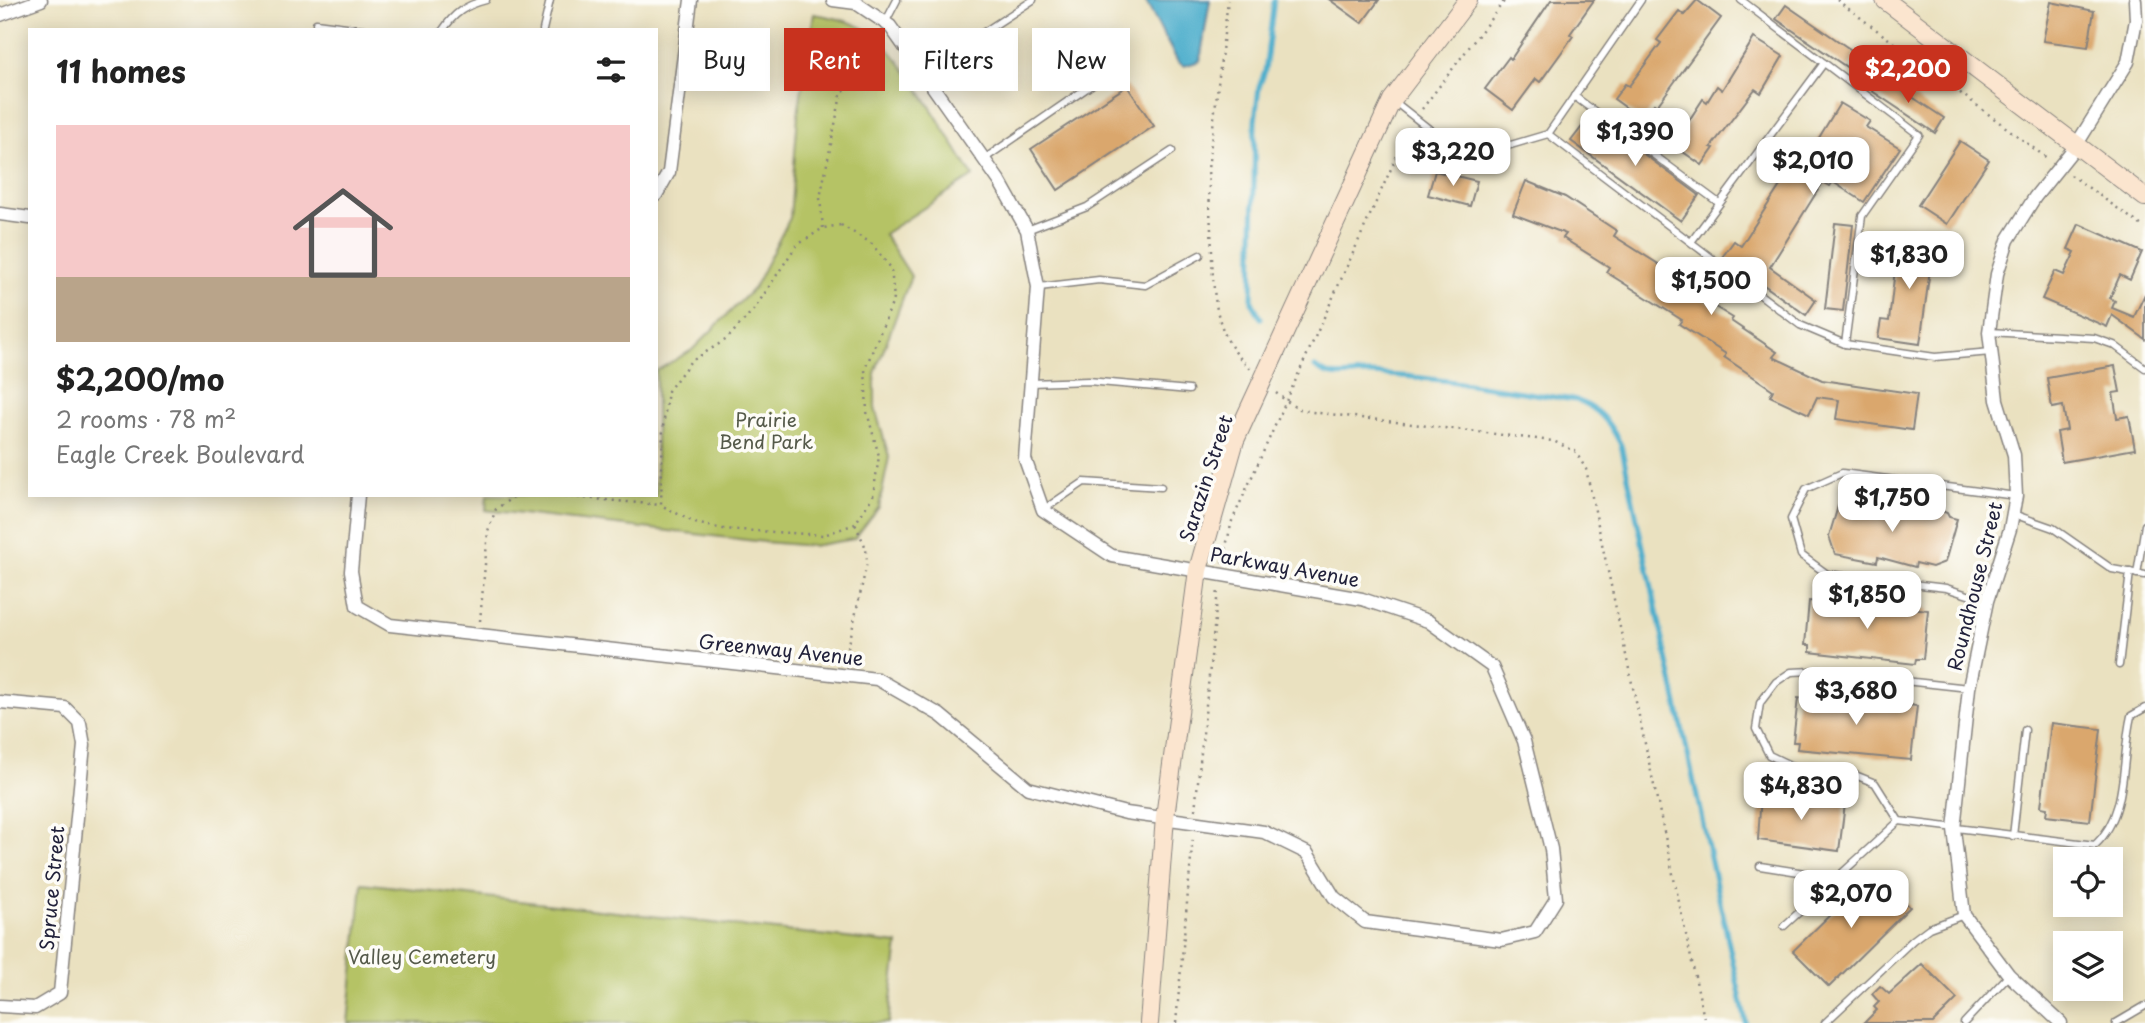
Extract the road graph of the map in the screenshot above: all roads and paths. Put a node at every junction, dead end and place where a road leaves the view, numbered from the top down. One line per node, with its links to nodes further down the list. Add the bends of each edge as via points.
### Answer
1 (41, 0): 17 (street)
2 (485, 0): 16 (lane)
3 (550, 0): 22 (lane)
4 (691, 0): 36 (street, via 669,172)
5 (833, 0): 19 (street, via 856,3)
6 (897, 0): 19 (lane)
7 (1033, 0): 23 (lane)
8 (1228, 0): 51 (path, via 1208,169 1216,314 1235,355)
9 (1467, 0): 29 (street, Sarazin Street)
10 (1505, 0): 30 (path)
11 (1641, 0): 28 (lane)
12 (1741, 0): 25 (lane)
13 (1837, 0): 35 (path)
14 (1885, 0): 32 (street)
15 (2135, 0): 32 (street, Roundhouse Street, via 2128,62)
16 (477, 1): 21 (lane, via 458,11)
17 (0, 15)
18 (316, 23): 20 (lane)
19 (887, 24): 24 (street); 41 (path, via 841,95 820,198)
20 (354, 28)
21 (445, 28)
22 (543, 28)
23 (990, 28)
24 (899, 41)
25 (1824, 63): 38 (lane); 48 (lane, via 1919,135 1862,216)
26 (935, 91): 34 (street)
27 (1083, 91): 34 (lane)
28 (1574, 96): 31 (lane); 38 (lane)
29 (1392, 100): 30 (lane); 51 (street, Sarazin Street)
30 (1415, 117): 31 (lane, via 1438,136 1497,149); 54 (path)
31 (1548, 134): 44 (lane)
32 (2075, 146): 35 (street, Roundhouse Street); 37 (street)
33 (1172, 151): 43 (lane, via 1087,207)
34 (984, 159): 43 (street)
35 (2060, 167): 42 (path); 47 (street, Roundhouse Street, via 2008,240 1997,274)
36 (658, 191)
37 (2145, 197)
38 (1719, 204): 44 (lane)
39 (0, 214): 40 (street)
40 (28, 218)
41 (823, 228): 60 (path, via 796,246 755,308 727,339 690,362 668,391); 63 (path, via 841,225 871,243 891,268 894,299 865,369 867,412 879,456 873,496)
42 (2145, 228)
43 (1027, 230): 46 (street)
44 (1691, 242): 48 (lane, via 1800,325)
45 (1200, 255): 46 (lane, via 1145,285 1099,280)
46 (1038, 287): 52 (street)
47 (1989, 332): 49 (street, Roundhouse Street); 50 (lane, via 2094,338 2114,345)
48 (1845, 344): 49 (lane, via 1935,357)
49 (1991, 352): 56 (street, Roundhouse Street, via 1997,400 2014,455)
50 (2145, 368)
51 (1263, 380): 54 (path); 65 (street, Sarazin Street, via 1235,440)
52 (1029, 383): 53 (lane, via 1088,381); 61 (street, via 1025,459)
53 (1189, 390)
54 (1285, 402): 67 (path, via 1232,521); 91 (path, via 1312,412 1553,441 1575,451 1586,469)
55 (1161, 486): 61 (lane, via 1084,482)
56 (2015, 496): 62 (street, Roundhouse Street); 68 (lane, via 1842,473 1806,489 1791,519 1801,555 1827,574 1945,588)
57 (358, 497): 69 (street, Greenway Avenue, via 351,571 357,606 390,625)
58 (513, 497): 69 (path, via 496,509 488,531)
59 (572, 497): 60 (path)
60 (661, 505): 63 (path, via 695,523 723,529 824,535)
61 (1043, 510): 65 (street, Parkway Avenue, via 1112,556)
62 (2013, 513): 66 (lane, via 2053,528 2112,569); 68 (street, Roundhouse Street)
63 (855, 524): 71 (path, via 867,563)
64 (2145, 525): 66 (lane)
65 (1198, 570): 67 (street, Parkway Avenue); 76 (street, Sarazin Street)
66 (2138, 574): 70 (lane)
67 (1220, 575): 77 (path); 83 (street, Parkway Avenue, via 1362,599 1428,621 1492,667 1524,741 1550,849)
68 (1987, 601): 72 (street, Roundhouse Street)
69 (479, 635): 71 (street, Greenway Avenue)
70 (2119, 665)
71 (842, 676): 76 (street, Greenway Avenue, via 877,679 940,715 1028,788 1126,813)
72 (1969, 688): 78 (lane, via 1791,672 1776,682 1760,704 1756,729 1769,755 1792,766 1850,773 1875,783); 79 (street, Roundhouse Street)
73 (0, 702): 87 (street, Spruce Street, via 65,708 80,723 84,745 60,993 34,1008)
74 (2145, 708): 80 (lane, via 2131,716 2117,813 2107,834 2095,845)
75 (2025, 730): 80 (lane)
76 (1165, 817): 77 (street, Greenway Avenue); 89 (street, Sarazin Street)
77 (1194, 821): 83 (street, Greenway Avenue, via 1264,832 1307,853 1334,897 1365,922 1501,940 1535,932); 90 (path)
78 (1899, 821): 79 (lane); 82 (lane)
79 (1954, 830): 80 (lane); 84 (street, Roundhouse Street)
80 (2013, 836)
81 (1760, 866): 82 (lane)
82 (1837, 878): 85 (lane)
83 (1556, 899)
84 (1964, 915): 86 (street); 92 (lane, via 1913,940)
85 (1784, 926)
86 (2009, 975): 93 (lane); 94 (street)
87 (0, 1006)
88 (2145, 1006): 95 (lane)
89 (1149, 1023)
90 (1176, 1023)
91 (1704, 1023)
92 (1825, 1023)
93 (1964, 1023)
94 (2061, 1023)
95 (2116, 1023)

